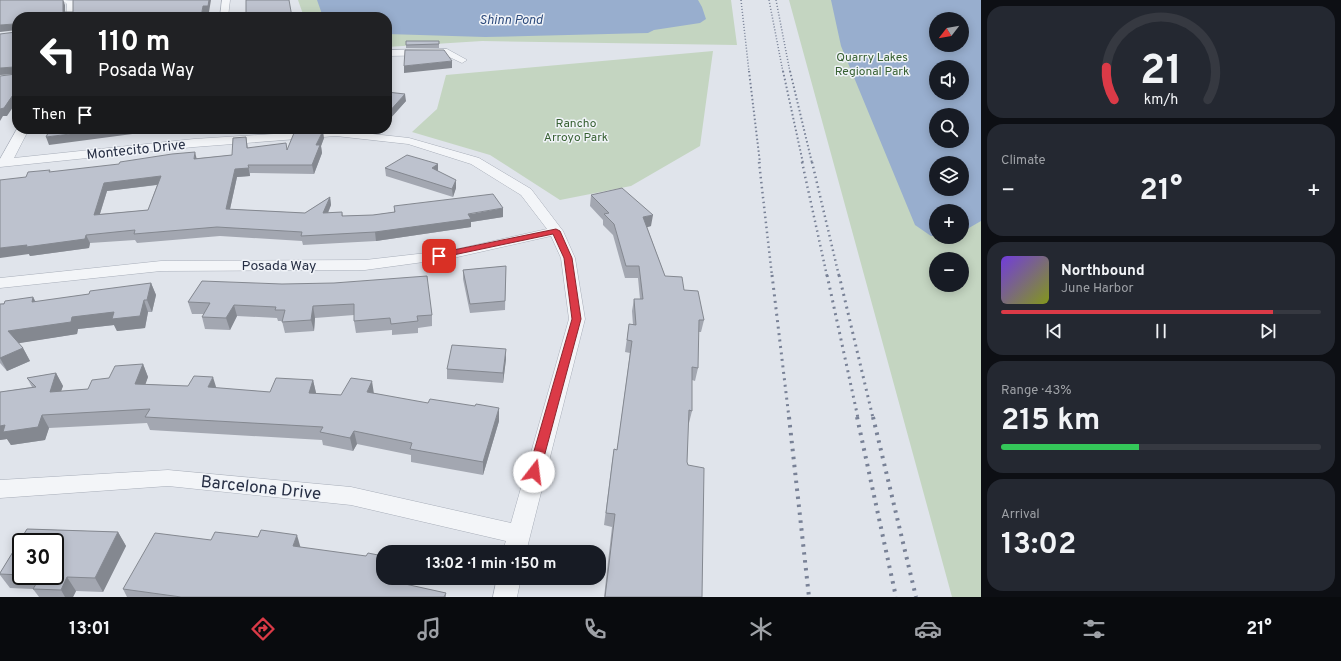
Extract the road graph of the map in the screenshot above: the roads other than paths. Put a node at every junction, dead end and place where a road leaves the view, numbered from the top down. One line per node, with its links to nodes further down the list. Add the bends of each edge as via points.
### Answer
1 (66, 0): 3 (street, via 71,3)
2 (226, 0): 4 (street)
3 (70, 12)
4 (225, 12)
5 (392, 53): 6 (street, via 447,52)
6 (462, 60)
7 (20, 134): 10 (street)
8 (322, 134): 10 (street, Montecito Drive, via 194,143)
9 (345, 134): 11 (street, Montecito Drive, via 408,141 475,162 526,192)
10 (2, 163)
11 (556, 231): 12 (street, Posada Way, via 454,254 365,265 161,266); 14 (street, Montecito Drive, via 568,258 577,319)
12 (0, 283)
13 (0, 489): 14 (street, Barcelona Drive, via 168,478 351,496)
14 (516, 543)
15 (508, 585): 16 (street)
16 (505, 597)

